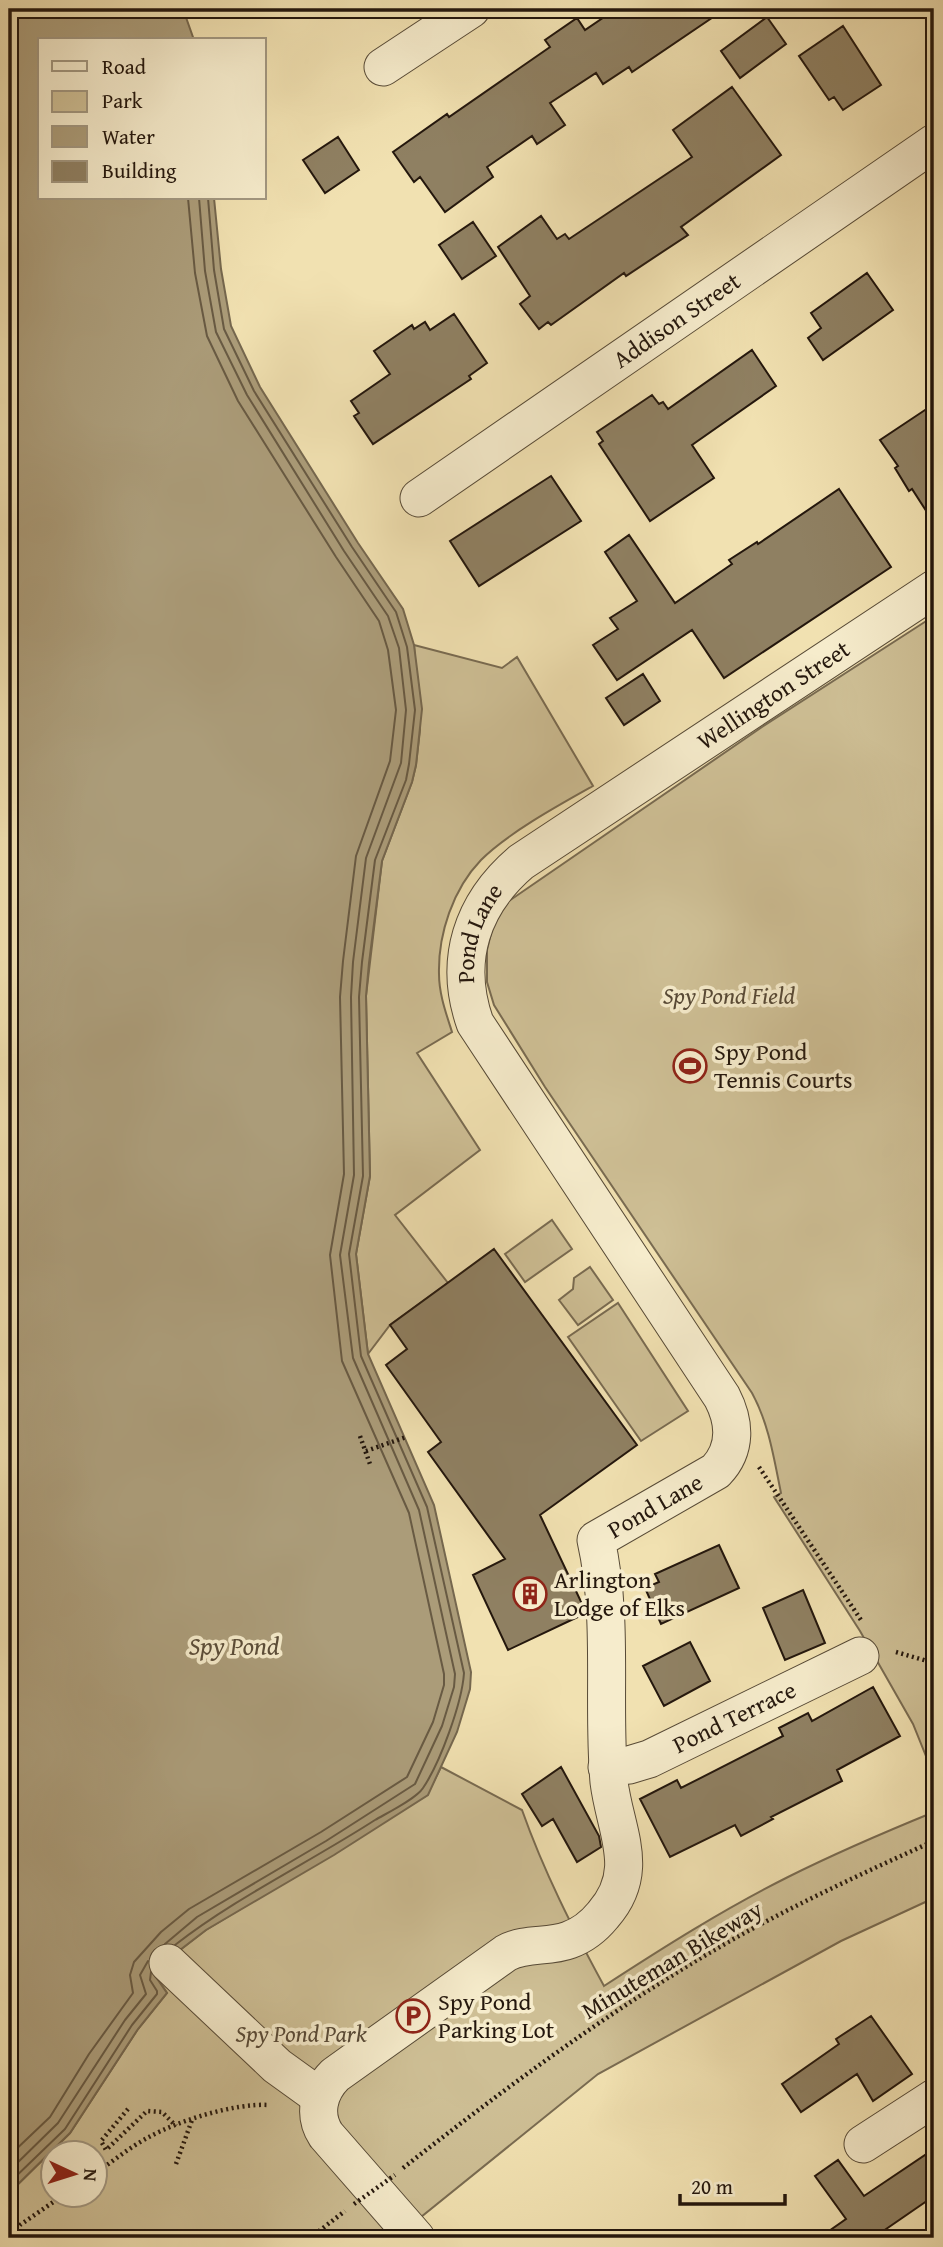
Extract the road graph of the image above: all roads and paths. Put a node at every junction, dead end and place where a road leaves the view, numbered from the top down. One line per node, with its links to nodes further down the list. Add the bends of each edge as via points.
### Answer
1 (471, 9): 2 (street)
2 (383, 67)
3 (934, 143): 4 (street, Addison Street)
4 (419, 498)
5 (934, 589): 6 (street, Wellington Street)
6 (613, 801): 9 (street, Pond Lane, via 521,862 495,887 479,911 470,938 467,997 481,1034 722,1397 731,1416)
7 (360, 1436): 10 (path)
8 (406, 1437): 10 (path)
9 (730, 1446): 12 (path, via 755,1461); 13 (street, Pond Lane, via 723,1464 708,1477 596,1540 606,1604)
10 (366, 1451): 11 (path)
11 (371, 1467)
12 (862, 1641): 13 (street, Pond Terrace, via 649,1759)
13 (607, 1767): 16 (street, Pond Lane, via 624,1856 621,1885 608,1909 577,1937 506,1953 335,2075)
14 (934, 1841): 29 (path, Minuteman Bikeway, bridge, via 795,1907 666,1979 500,2092)
15 (168, 1963): 16 (street, via 277,2067)
16 (320, 2097): 30 (street, via 322,2129)
17 (934, 2098): 24 (street)
18 (272, 2106): 20 (path, via 252,2104)
19 (128, 2109): 21 (path)
20 (192, 2119): 22 (path); 25 (path)
21 (114, 2125): 23 (path); 23 (path, via 101,2141 106,2150)
22 (176, 2126): 23 (path, via 162,2112 148,2111); 26 (path, via 149,2137)
23 (122, 2134)
24 (863, 2144)
25 (176, 2164)
26 (108, 2165)
27 (44, 2208): 28 (path)
28 (9, 2238)
29 (310, 2238)
30 (416, 2238)

